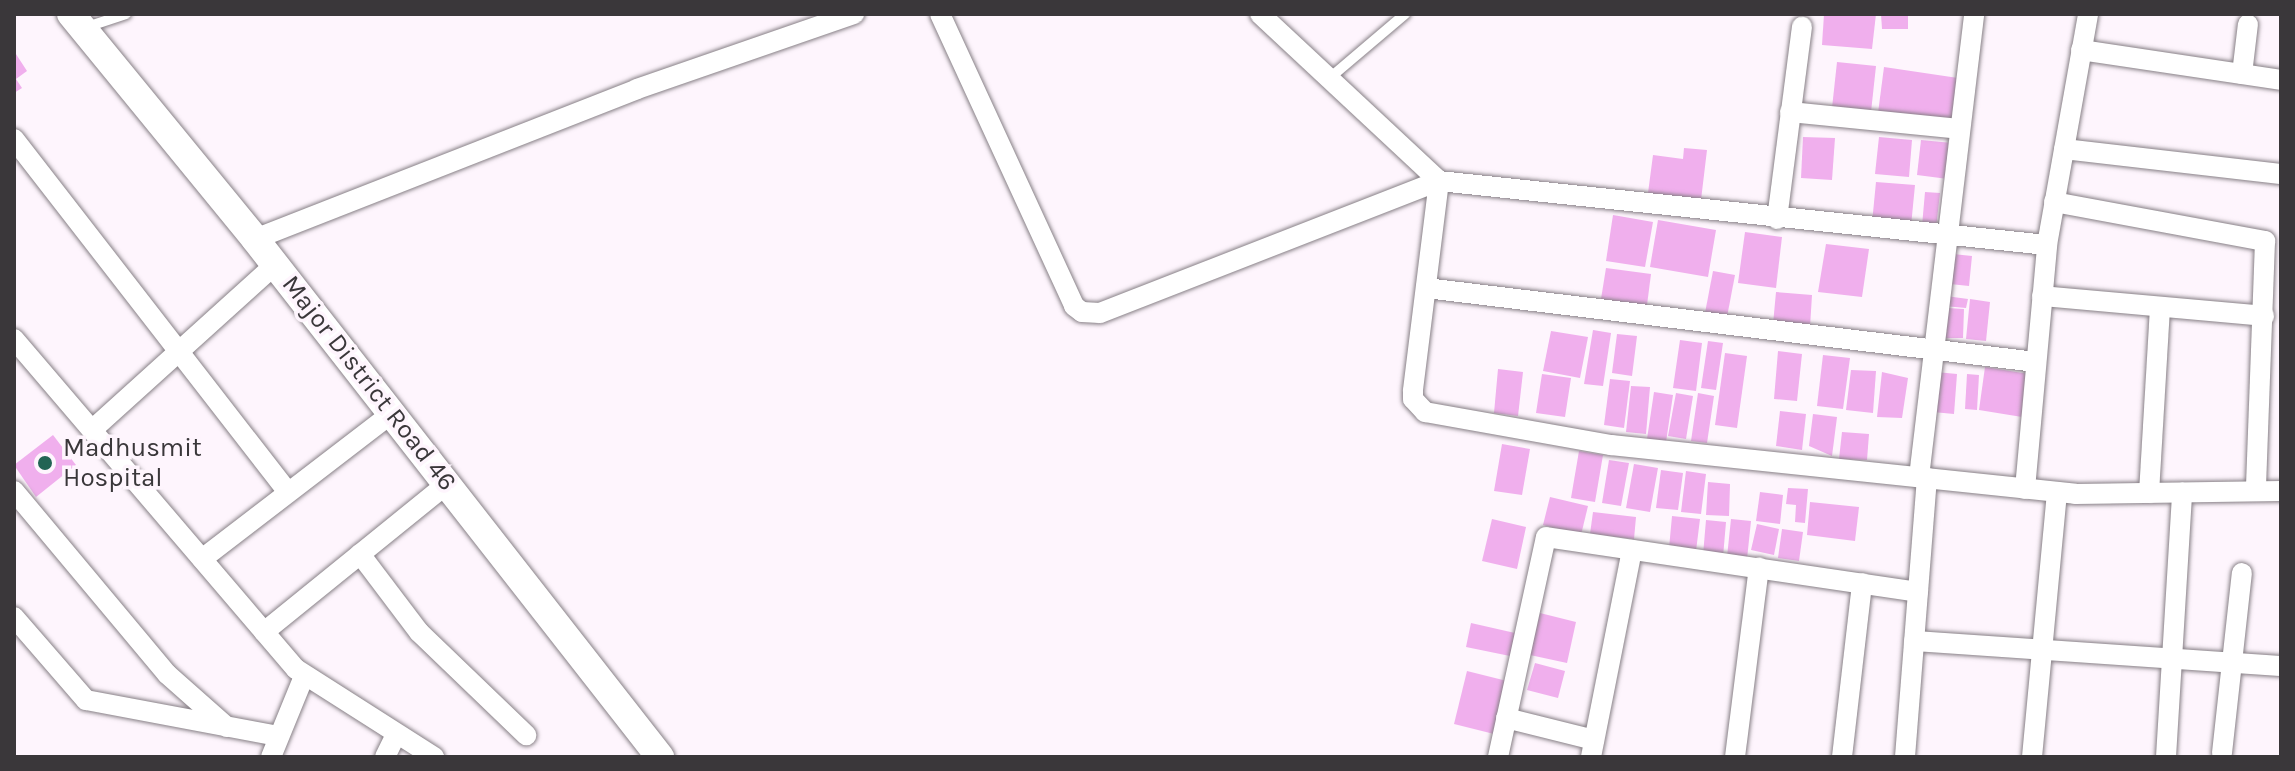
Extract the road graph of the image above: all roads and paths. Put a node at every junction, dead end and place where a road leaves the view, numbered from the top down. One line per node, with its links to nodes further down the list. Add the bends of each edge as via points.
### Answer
1 (126, 14): 8 (lane)
2 (854, 14): 24 (street, via 637,89)
3 (940, 14): 20 (street, via 1074,306 1082,312 1100,313)
4 (1260, 14): 13 (street)
5 (1405, 14): 13 (lane)
6 (1974, 14): 16 (street)
7 (2088, 14): 11 (street)
8 (76, 21): 24 (main road, Major District Road 46)
9 (2248, 24): 12 (street)
10 (1802, 27): 15 (street)
11 (2081, 50): 12 (street); 18 (street)
12 (2242, 74): 14 (street)
13 (1332, 76): 20 (street)
14 (2281, 80)
15 (1790, 112): 16 (street); 22 (street)
16 (1959, 129): 23 (street)
17 (14, 139): 32 (street)
18 (2064, 149): 19 (street); 21 (street)
19 (2281, 174)
20 (1439, 181): 22 (street); 27 (street)
21 (2054, 202): 25 (street); 30 (street, via 2260,238 2267,246)
22 (1777, 219): 23 (street)
23 (1945, 235): 25 (street); 33 (street)
24 (255, 239): 26 (main road, Major District Road 46)
25 (2047, 245): 28 (street)
26 (276, 264): 32 (street); 35 (main road, Major District Road 46)
27 (1426, 288): 33 (street); 37 (street, via 1413,391 1425,412 1611,445)
28 (2042, 296): 29 (street); 34 (street)
29 (2160, 307): 30 (street); 46 (street)
30 (2264, 316): 41 (street)
31 (14, 339): 36 (street)
32 (179, 351): 36 (street); 43 (street)
33 (1932, 352): 34 (street); 37 (street)
34 (2036, 362): 39 (street)
35 (392, 413): 38 (main road, Major District Road 46); 43 (street)
36 (92, 430): 49 (street)
37 (1923, 478): 39 (street); 53 (street)
38 (447, 484): 48 (street); 72 (main road, Major District Road 46)
39 (2025, 489): 44 (street)
40 (14, 491): 63 (street, via 167,674)
41 (2256, 491): 42 (street); 45 (street)
42 (2281, 491)
43 (288, 492): 49 (street)
44 (2057, 492): 46 (street); 57 (street)
45 (2182, 492): 46 (street); 58 (street)
46 (2149, 493)
47 (1632, 550): 50 (street); 62 (street, via 1546,537); 67 (street)
48 (360, 554): 55 (street); 65 (street, via 419,632)
49 (202, 559): 55 (street)
50 (1759, 568): 52 (street); 74 (street)
51 (2242, 573): 59 (street)
52 (1862, 583): 53 (street); 75 (street)
53 (1918, 592): 56 (street)
54 (14, 617): 63 (street, via 86,700)
55 (264, 632): 61 (street)
56 (1914, 641): 57 (street); 76 (street)
57 (2042, 648): 58 (street); 77 (street)
58 (2171, 658): 59 (street); 78 (street)
59 (2233, 663): 60 (street); 68 (street)
60 (2281, 666)
61 (304, 676): 64 (street); 66 (street)
62 (1506, 718): 67 (street); 73 (street)
63 (227, 727): 66 (street)
64 (396, 734): 70 (street); 71 (street)
65 (526, 735)
66 (279, 736): 69 (street)
67 (1593, 748)
68 (2222, 753)
69 (271, 757)
70 (385, 757)
71 (434, 757)
72 (660, 757)
73 (1498, 757)
74 (1735, 757)
75 (1842, 757)
76 (1905, 757)
77 (2032, 757)
78 (2166, 757)

